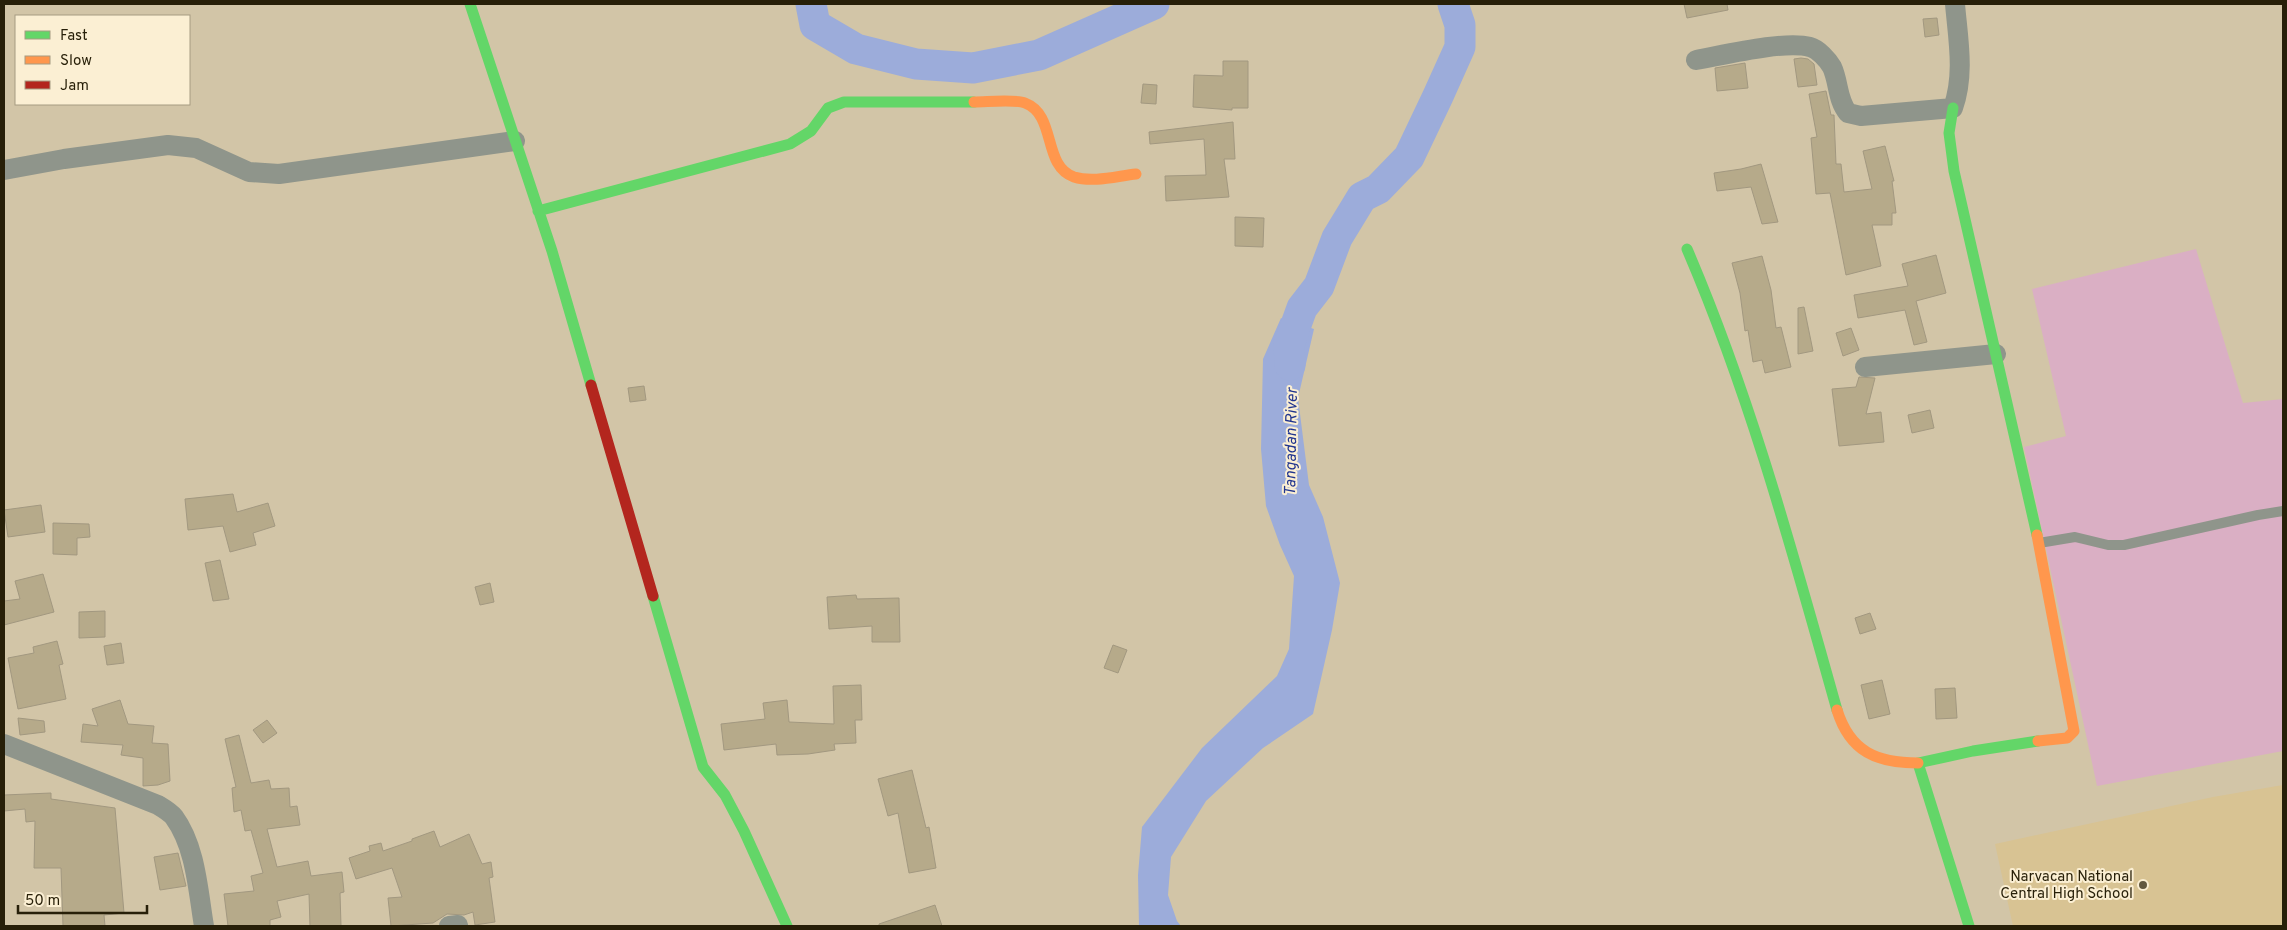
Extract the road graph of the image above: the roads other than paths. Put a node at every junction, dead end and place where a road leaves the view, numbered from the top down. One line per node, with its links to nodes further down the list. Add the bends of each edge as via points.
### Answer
1 (470, 4): 5 (street)
2 (1955, 4): 4 (street, via 1961,71 1960,88)
3 (1696, 60): 4 (street, via 1788,45 1811,47 1831,66 1841,102 1848,114 1862,116)
4 (1953, 108): 10 (street, via 1950,149)
5 (515, 141): 6 (street, via 279,174 249,172 196,148 168,145); 8 (street)
6 (4, 170)
7 (1136, 174): 8 (street, via 1089,178 1064,172 1055,158 1041,114 1024,102 844,102 828,108 811,131 790,144)
8 (538, 211): 17 (street, via 703,767 733,810)
9 (1687, 248): 15 (street, via 1714,309 1754,425 1846,734 1862,752 1878,759)
10 (1996, 354): 11 (street); 13 (street)
11 (1865, 368)
12 (2283, 511): 13 (lane, via 2124,544 2108,545 2075,537)
13 (2038, 543): 15 (street, via 2074,724 2072,735 1948,754)
14 (4, 744): 16 (street, via 158,805 173,816 187,843)
15 (1918, 762): 18 (street)
16 (204, 926)
17 (787, 926)
18 (1969, 926)

